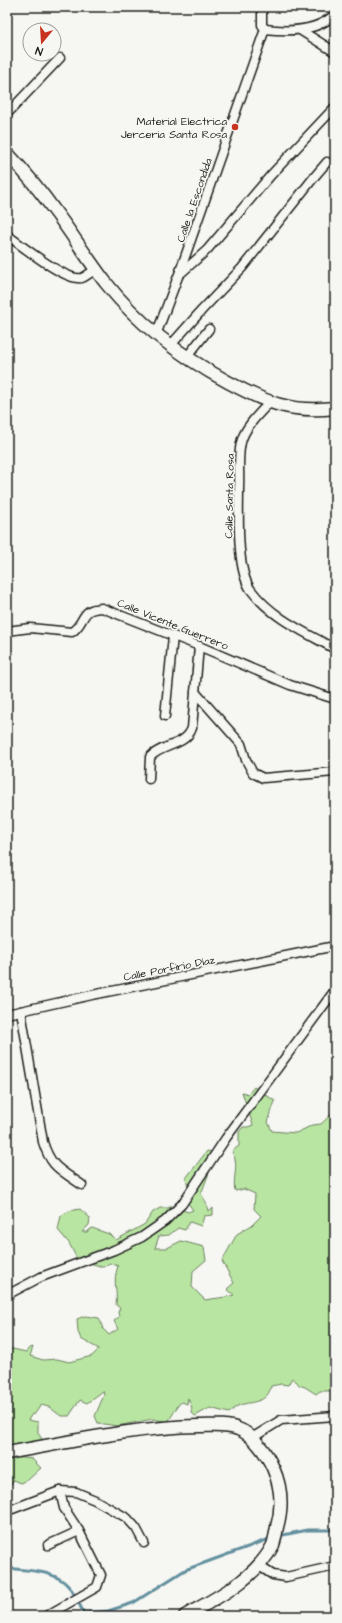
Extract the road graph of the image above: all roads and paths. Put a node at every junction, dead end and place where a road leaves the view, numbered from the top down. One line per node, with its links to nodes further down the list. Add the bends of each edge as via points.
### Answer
1 (262, 7): 3 (street, via 262,25)
2 (335, 14): 4 (street, via 322,25)
3 (265, 29): 4 (street); 13 (street, Calle la Escondida)
4 (300, 30): 5 (street)
5 (335, 52)
6 (56, 62): 8 (street)
7 (335, 107): 13 (street, via 271,175 207,250)
8 (7, 114)
9 (7, 153): 12 (street, via 56,213)
10 (328, 162): 16 (street, via 242,268)
11 (7, 235): 12 (street, via 70,277 83,278)
12 (95, 270): 15 (street)
13 (179, 274): 15 (street, Calle la Escondida)
14 (209, 329): 17 (street)
15 (156, 335): 16 (street)
16 (170, 346): 17 (street)
17 (186, 358): 18 (street)
18 (269, 403): 19 (street, via 316,410); 23 (street, Calle Santa Rosa, via 254,418 242,440 238,528 245,580 267,608 284,621)
19 (335, 408)
20 (7, 631): 21 (street, Calle Vicente Guerrero, via 30,628 72,632 86,612 102,608)
21 (173, 636): 22 (street, Calle Vicente Guerrero); 26 (street)
22 (199, 646): 24 (street); 25 (street, Calle Vicente Guerrero, via 290,685)
23 (335, 649)
24 (195, 692): 27 (street, via 241,744 253,773 263,778); 28 (street, via 190,734 150,757)
25 (335, 700)
26 (165, 716)
27 (335, 772)
28 (149, 779)
29 (335, 946): 31 (street, Calle Porfirio Díaz)
30 (335, 990): 34 (street, via 226,1138 182,1204 165,1221 142,1237 41,1277)
31 (22, 1011): 32 (street, Calle Porfirio Díaz); 33 (street, via 47,1155 53,1165)
32 (7, 1014)
33 (82, 1185)
34 (7, 1295)
35 (335, 1416): 36 (street, via 281,1420)
36 (252, 1438): 37 (street, via 238,1429 172,1426); 43 (street, via 270,1461 282,1500 273,1544)
37 (7, 1453)
38 (60, 1490): 39 (street); 40 (street, via 64,1508); 41 (street, via 76,1492 127,1518)
39 (7, 1511)
40 (79, 1531): 42 (street); 45 (street, via 101,1575 97,1587)
41 (144, 1543)
42 (48, 1545)
43 (259, 1566): 44 (street, via 274,1575 286,1577); 46 (street, via 239,1582)
44 (335, 1566)
45 (46, 1616)
46 (185, 1616)

